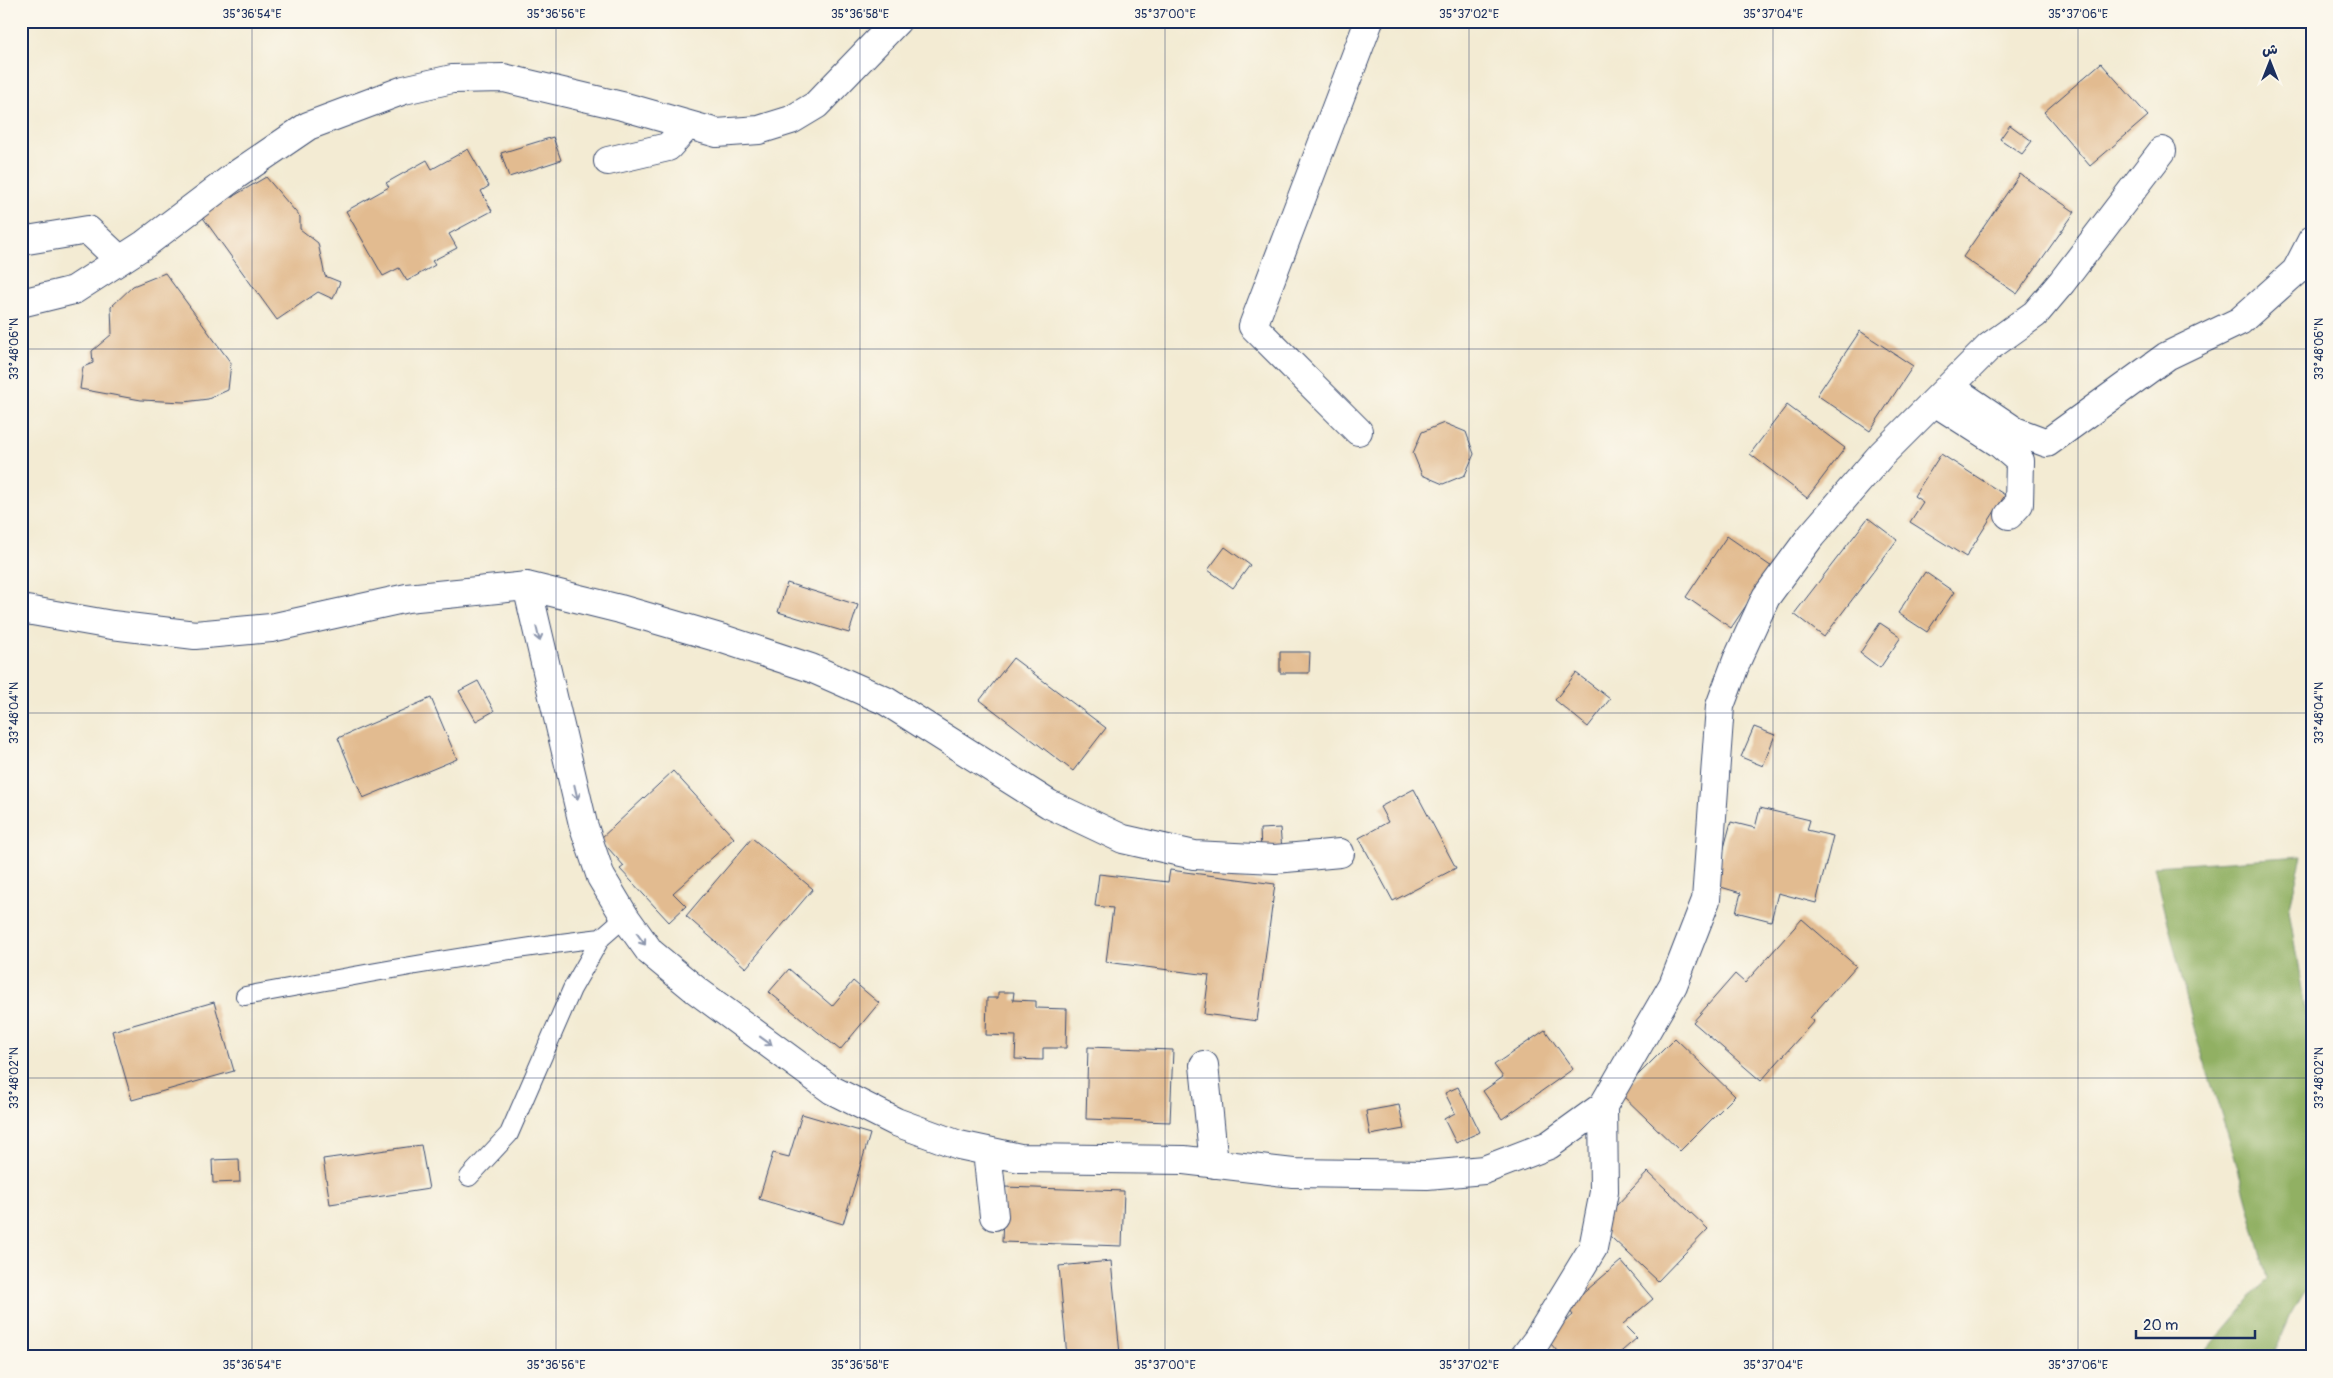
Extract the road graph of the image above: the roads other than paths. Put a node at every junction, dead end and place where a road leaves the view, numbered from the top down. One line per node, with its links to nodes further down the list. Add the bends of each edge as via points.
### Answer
1 (897, 21): 3 (street, via 816,104 791,120 759,130 717,133)
2 (1369, 21): 11 (street, via 1253,326)
3 (687, 126): 5 (street, via 668,146); 8 (street, via 622,106 504,78 452,79 433,83 404,90 308,126)
4 (2162, 151): 10 (street, via 2035,314 1989,347)
5 (608, 161)
6 (2312, 240): 10 (street, via 2296,271 2240,321 2167,356 2047,442 2015,431)
7 (21, 241): 8 (street, via 88,230)
8 (120, 260): 9 (street, via 74,290)
9 (21, 303)
10 (1942, 395): 12 (street, via 2020,461 2019,504); 20 (street, via 1882,454 1811,536 1766,597 1720,706 1706,900 1673,984)
11 (1358, 431)
12 (2009, 515)
13 (527, 586): 14 (street, via 407,598 271,628 195,635); 15 (street, via 620,609 811,668 886,701 1049,804 1123,839 1194,855 1275,859); 16 (street, one-way to 16, via 583,824 601,877)
14 (21, 609)
15 (1340, 853)
16 (625, 917): 17 (lane); 21 (street, one-way to 21, via 650,952 832,1090 896,1122 959,1145)
17 (601, 938): 18 (lane, via 526,946); 23 (lane, via 572,989 509,1134)
18 (245, 996)
19 (1204, 1065): 22 (street)
20 (1603, 1106): 22 (street, via 1549,1145 1484,1170 1427,1175 1293,1173); 25 (street, via 1604,1192 1593,1248)
21 (987, 1151): 22 (street, via 1020,1158 1184,1160); 24 (street)
22 (1214, 1164)
23 (469, 1178)
24 (994, 1216)
25 (1524, 1357)

